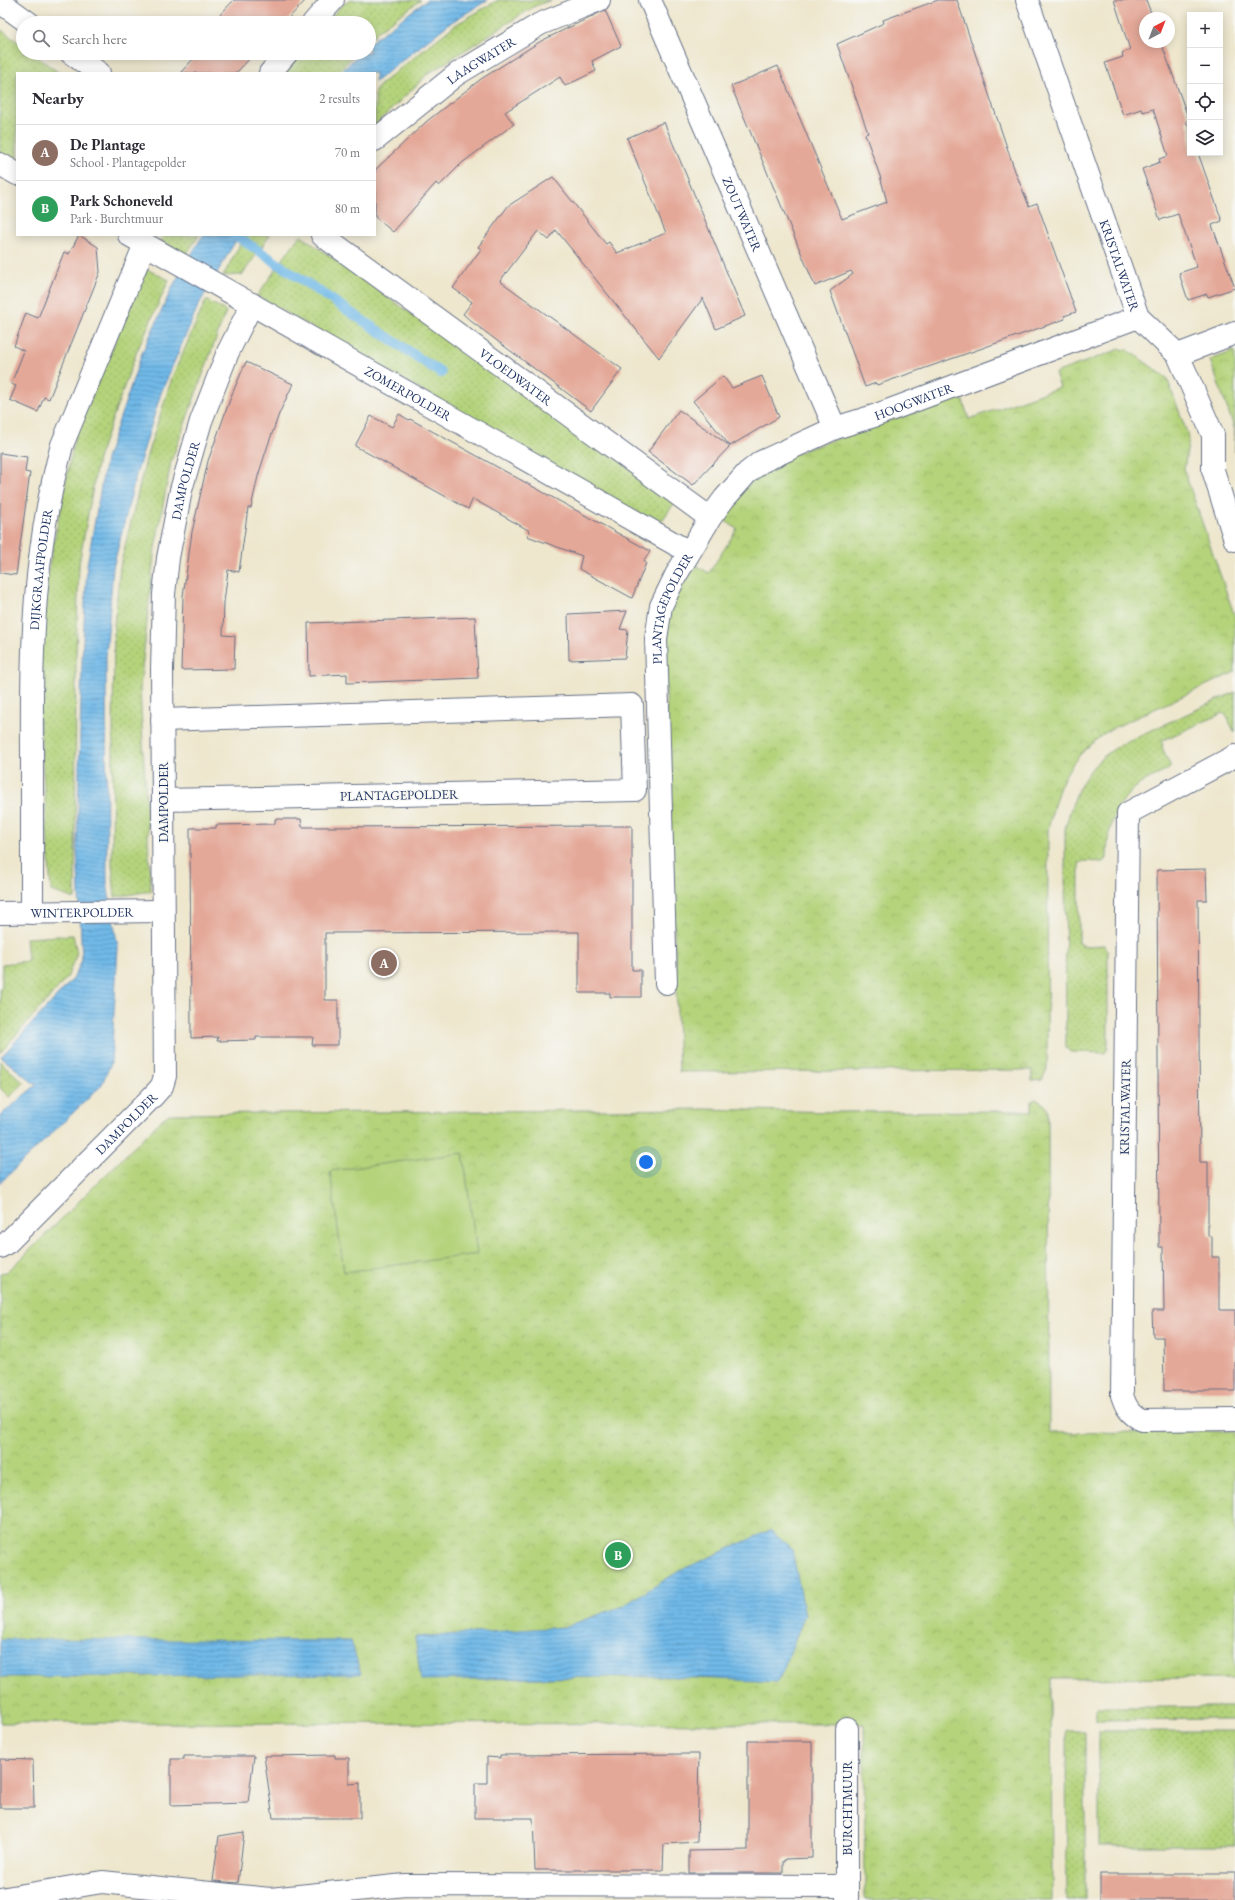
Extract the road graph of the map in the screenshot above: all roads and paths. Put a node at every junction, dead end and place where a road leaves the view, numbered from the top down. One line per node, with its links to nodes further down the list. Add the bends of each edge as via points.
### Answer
1 (333, 0): 7 (street)
2 (599, 0): 12 (street, LAAGWATER, via 540,24 457,74)
3 (650, 0): 21 (street, ZOUTWATER)
4 (1027, 0): 18 (street, KRISTALWATER)
5 (0, 2): 6 (street)
6 (19, 16)
7 (319, 16)
8 (81, 60): 10 (street)
9 (281, 60): 11 (street)
10 (98, 72)
11 (271, 72)
12 (376, 139)
13 (0, 164): 14 (street)
14 (16, 173)
15 (323, 236): 22 (street, VLOEDWATER)
16 (137, 239): 17 (street, ZOMERPOLDER); 33 (street, DIJKGRAAFPOLDER, via 62,445 44,525 35,595 31,656)
17 (252, 304): 24 (street, ZOMERPOLDER); 27 (street, DAMPOLDER, via 228,352 203,414 189,455 173,524 164,594)
18 (1138, 318): 20 (street, KRISTALWATER); 21 (street, HOOGWATER, via 874,416)
19 (1235, 332): 20 (street)
20 (1178, 355): 23 (street, KRISTALWATER, via 1213,435 1213,470)
21 (835, 428): 22 (street, HOOGWATER, via 761,462 734,487)
22 (710, 518): 24 (street, PLANTAGEPOLDER)
23 (1235, 540)
24 (689, 552): 25 (street, PLANTAGEPOLDER, via 667,593 660,614 656,639)
25 (659, 704): 26 (street); 30 (street, PLANTAGEPOLDER)
26 (632, 705): 27 (street); 29 (street)
27 (162, 720): 31 (street, DAMPOLDER)
28 (1235, 756): 37 (street, KRISTALWATER, via 1128,813 1122,1395 1131,1415 1142,1420)
29 (635, 790): 30 (street, PLANTAGEPOLDER); 31 (street, PLANTAGEPOLDER)
30 (661, 790): 35 (street, PLANTAGEPOLDER)
31 (163, 800): 32 (street, DAMPOLDER)
32 (163, 911): 33 (street, WINTERPOLDER); 36 (street, DAMPOLDER, via 166,1065 162,1086 8,1242)
33 (32, 913): 34 (street, WINTERPOLDER)
34 (0, 914)
35 (666, 983)
36 (0, 1247)
37 (1235, 1420)
38 (847, 1729): 40 (street, BURCHTMUUR)
39 (405, 1892): 40 (street, BURCHTMUUR); 41 (street, BURCHTMUUR, via 270,1899 102,1882)
40 (847, 1893)
41 (69, 1894): 42 (street, BURCHTMUUR)
42 (0, 1899)

